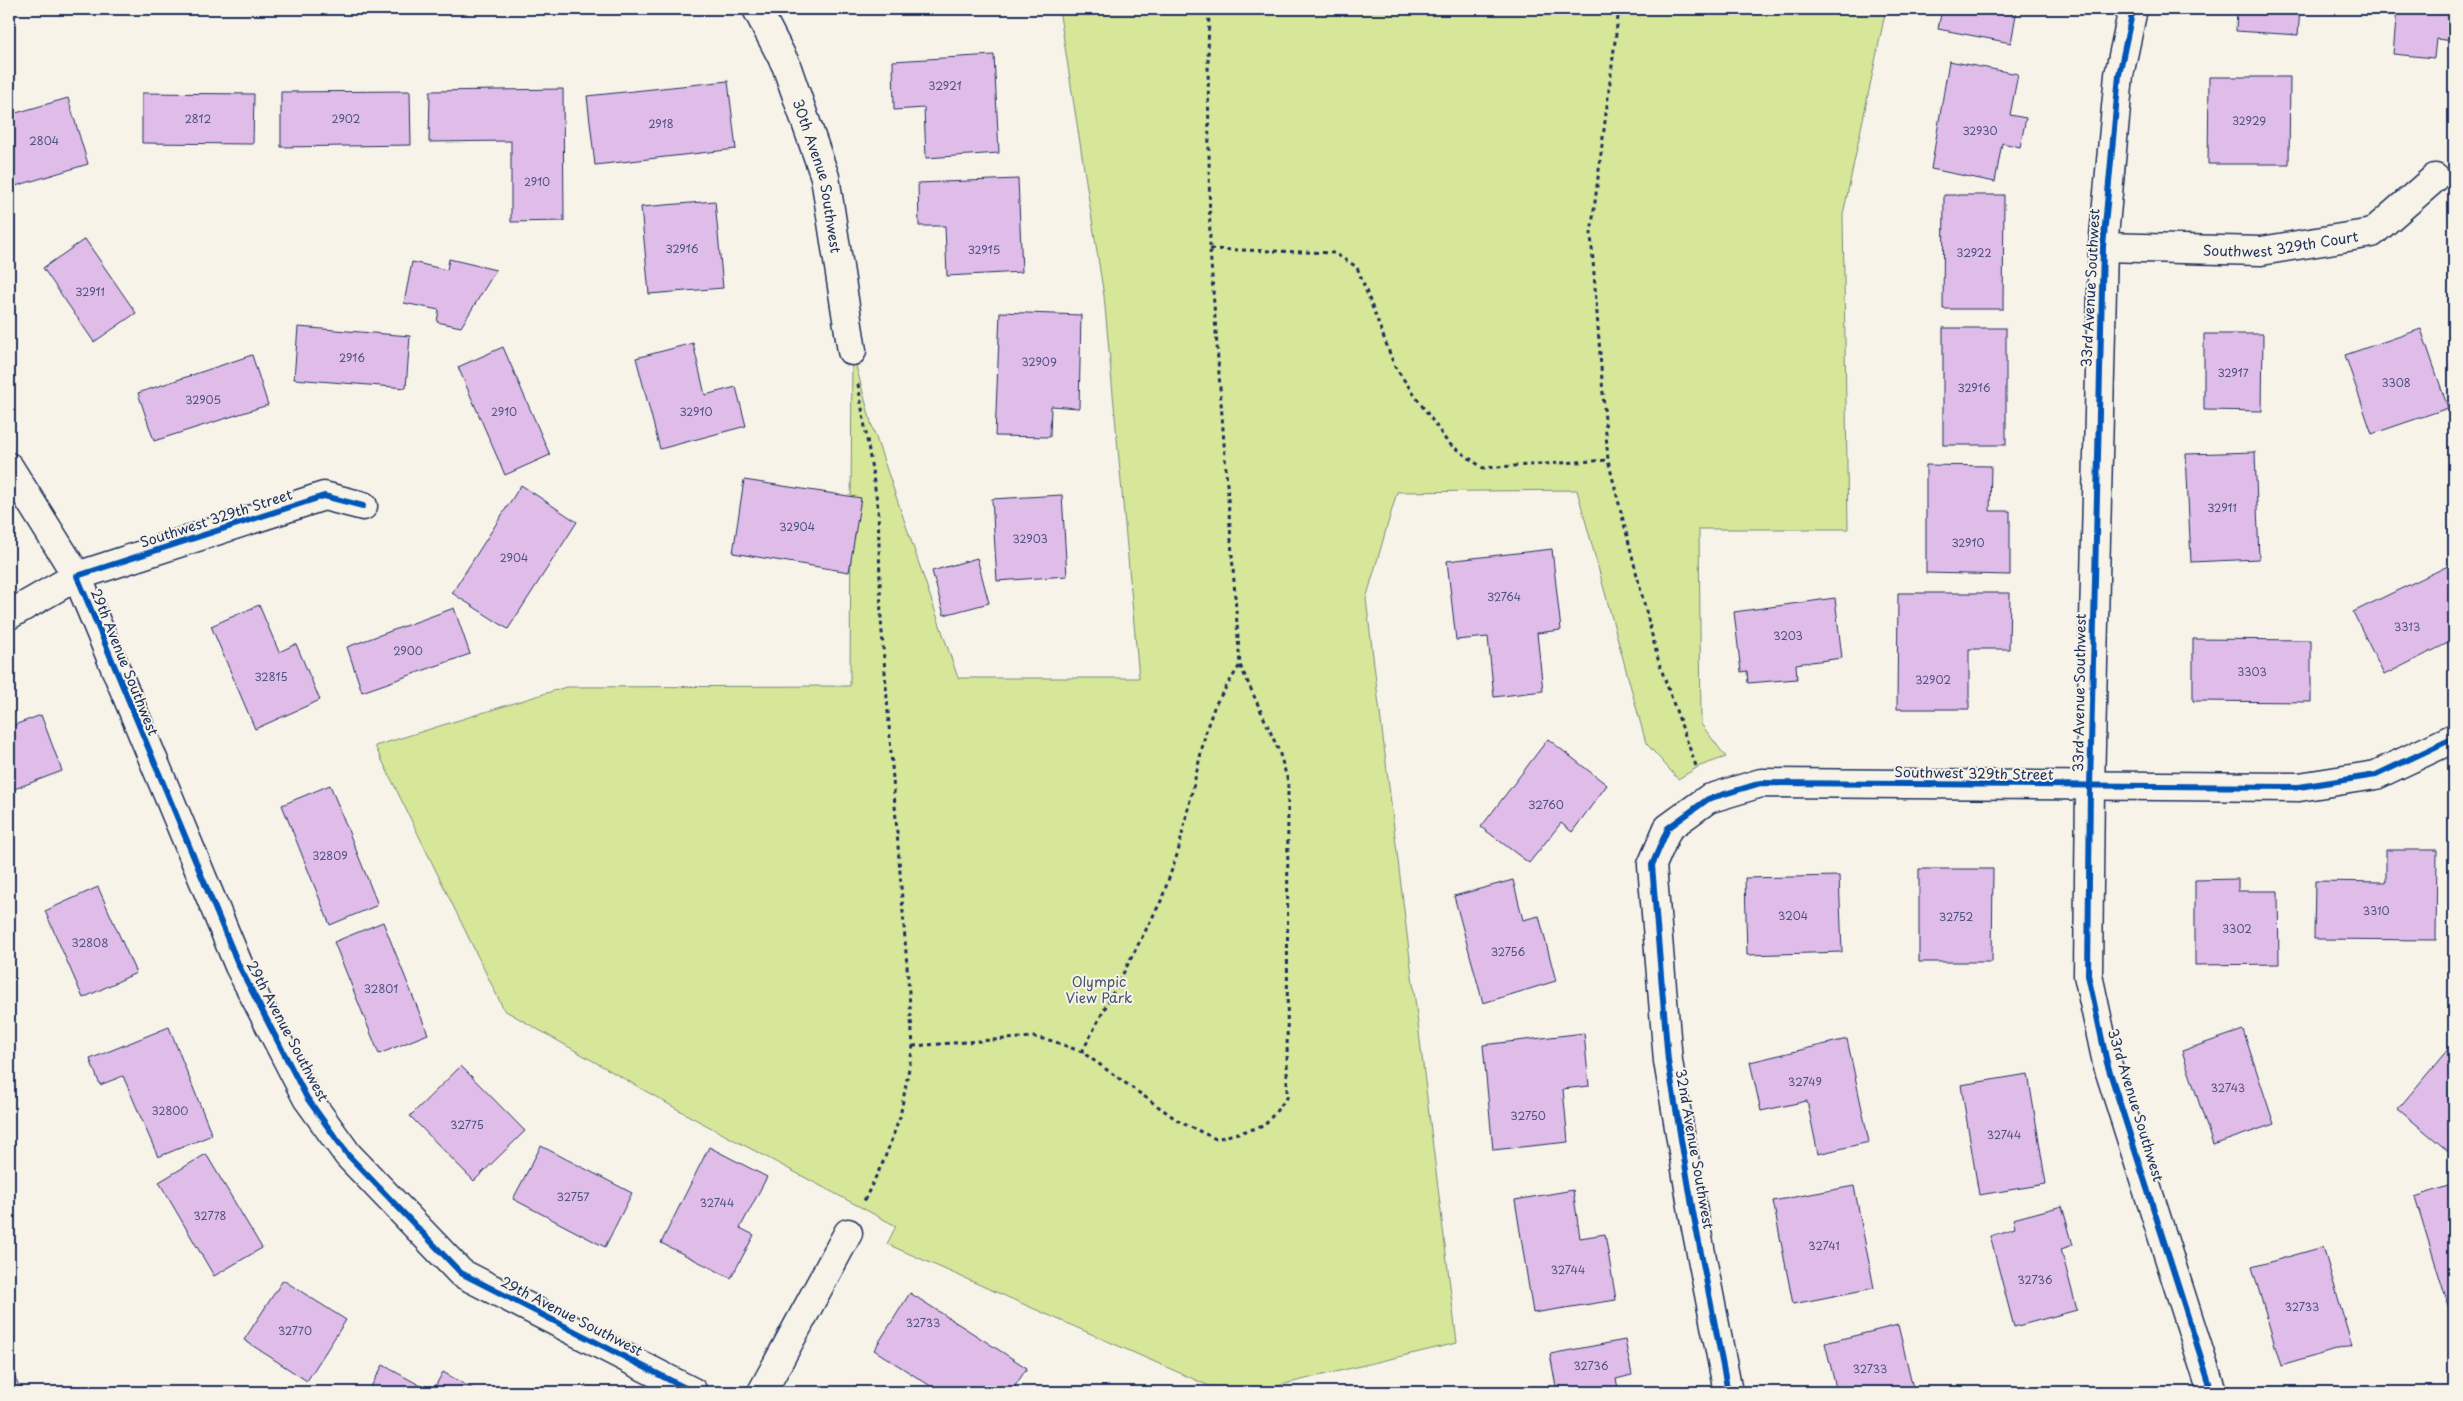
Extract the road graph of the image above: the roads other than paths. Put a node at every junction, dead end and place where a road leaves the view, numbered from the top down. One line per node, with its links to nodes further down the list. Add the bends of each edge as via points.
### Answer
1 (756, 9): 5 (street, 30th Avenue Southwest, via 786,65 825,177)
2 (2133, 9): 4 (street, 33rd Avenue Southwest, via 2119,75)
3 (2434, 178): 4 (street, Southwest 329th Court, via 2372,233 2261,251)
4 (2103, 247): 11 (street, 33rd Avenue Southwest)
5 (852, 351)
6 (9, 467): 8 (street, 29th Avenue Southwest)
7 (362, 506): 8 (street, Southwest 329th Street, via 324,496)
8 (77, 576): 9 (street, Southwest 329th Street); 14 (street, 29th Avenue Southwest, via 239,966 307,1098 348,1155 461,1273)
9 (9, 615)
10 (2454, 738): 11 (street, Southwest 329th Street, via 2376,775 2299,787)
11 (2090, 787): 12 (street, Southwest 329th Street, via 1762,783 1708,799 1668,828 1652,865); 17 (street, 33rd Avenue Southwest, via 2088,975 2107,1063)
12 (1654, 907): 16 (street, 32nd Avenue Southwest, via 1668,1060)
13 (848, 1233): 15 (street)
14 (693, 1392)
15 (762, 1392)
16 (1728, 1392)
17 (2212, 1392)

